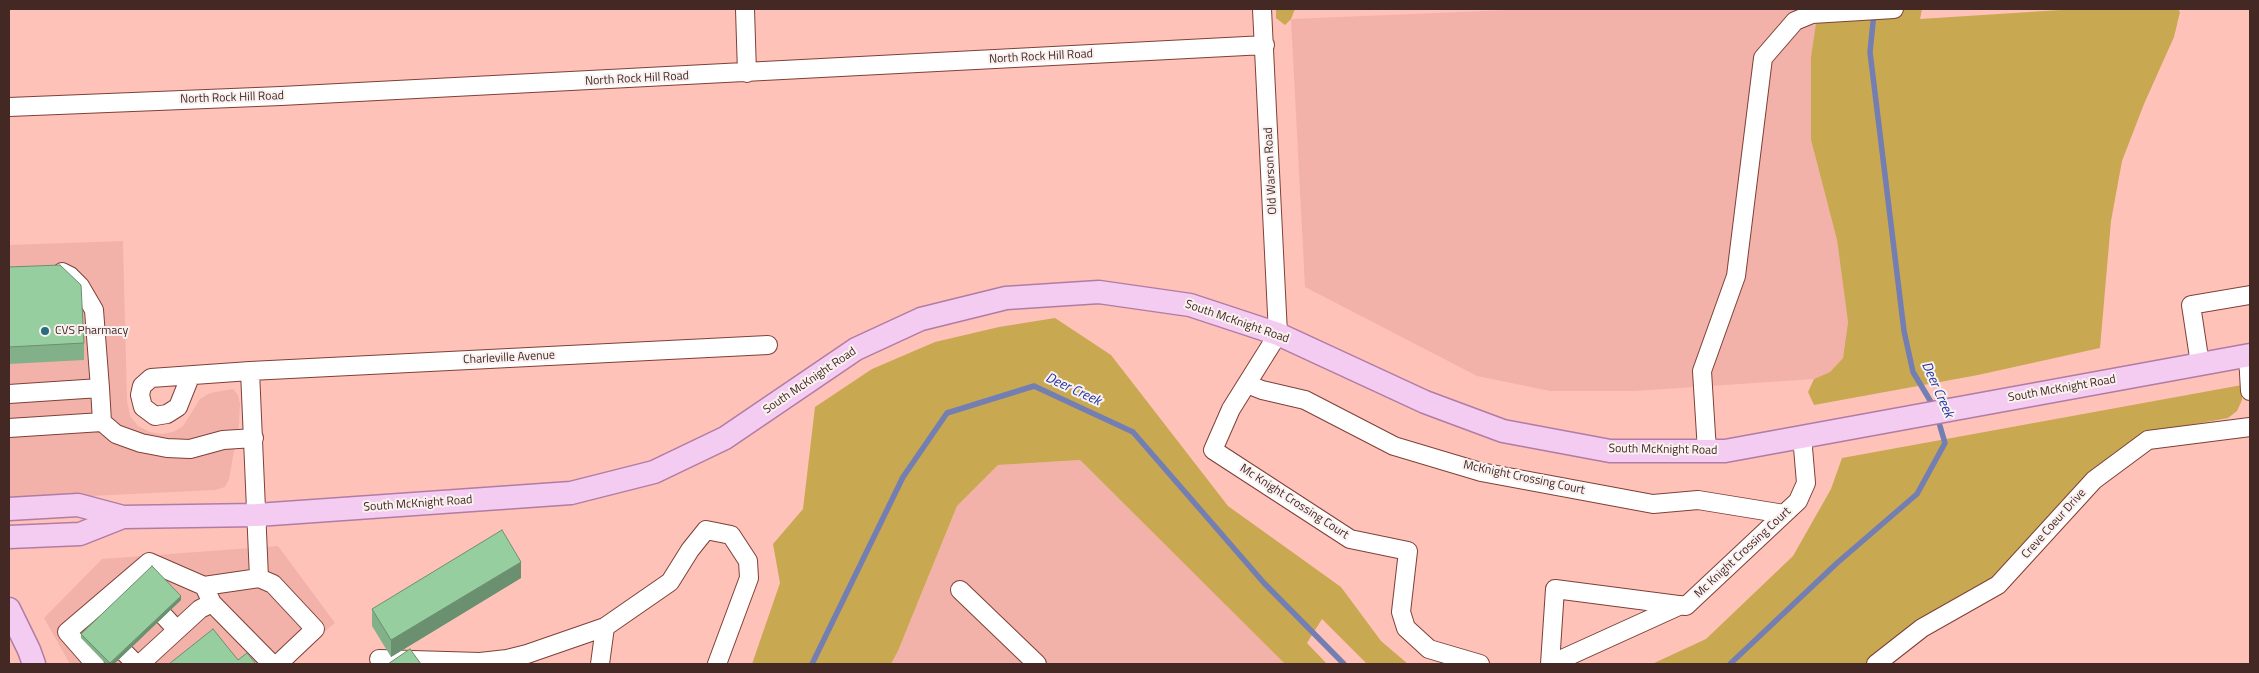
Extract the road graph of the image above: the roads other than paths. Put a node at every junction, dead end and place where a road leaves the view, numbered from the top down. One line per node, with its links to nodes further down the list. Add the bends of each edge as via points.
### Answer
1 (745, 9): 6 (street)
2 (1262, 9): 5 (street, Old Warson Road)
3 (1890, 9): 4 (street); 25 (street, via 1812,14 1795,21 1763,58 1736,276 1702,371)
4 (1894, 9)
5 (1265, 45): 6 (street, North Rock Hill Road); 10 (street, Old Warson Road)
6 (747, 73): 7 (street, North Rock Hill Road)
7 (9, 108)
8 (46, 270): 17 (street, via 56,269 70,276 90,299 94,310)
9 (2250, 295): 13 (street, via 2191,305)
10 (1278, 334): 16 (street, Mc Knight Crossing Court); 25 (main road, South McKnight Road, via 1425,402 1503,431 1610,451); 28 (main road, South McKnight Road, via 1190,304 1099,292 1006,298 921,319 856,349 725,438 654,472 571,493)
11 (768, 345): 14 (street, Charleville Avenue)
12 (2249, 356): 13 (main road, South McKnight Road); 18 (street)
13 (2200, 364): 23 (main road, South McKnight Road)
14 (250, 371): 15 (street, Charleville Avenue); 24 (street)
15 (190, 377)
16 (1247, 384): 27 (street, McKnight Crossing Court, via 1305,400 1394,446 1481,472 1653,504 1698,500); 52 (street, Mc Knight Crossing Court, via 1231,409 1213,450 1350,539 1408,551 1401,612 1406,628 1429,649)
17 (100, 388): 19 (street); 20 (street)
18 (2250, 391)
19 (9, 394)
20 (102, 422): 22 (street); 24 (street, via 116,434 167,448 190,449 223,440)
21 (2250, 427): 54 (street, Creve Coeur Drive, via 2148,440 2094,480 1998,586 1922,628)
22 (9, 428)
23 (1802, 436): 25 (main road, South McKnight Road, via 1725,451); 27 (street, Mc Knight Crossing Court, via 1806,483 1798,501)
24 (254, 438): 28 (street)
25 (1707, 451)
26 (9, 509): 29 (main road, South McKnight Road, via 78,505)
27 (1784, 514): 36 (street, Mc Knight Crossing Court, via 1686,606)
28 (257, 515): 29 (main road, South McKnight Road); 32 (street)
29 (123, 517): 30 (main road, South McKnight Road, via 80,534)
30 (18, 537): 31 (main road)
31 (9, 553)
32 (266, 581): 33 (street); 45 (street, via 315,629)
33 (204, 586): 35 (street); 47 (street, via 149,562 133,582 93,618 67,632)
34 (960, 590): 51 (street)
35 (212, 602): 40 (street); 45 (street)
36 (1682, 605): 53 (street, Mc Knight Crossing Court); 53 (street, Mc Knight Crossing Court, via 1555,588)
37 (9, 609): 46 (main road)
38 (164, 616): 40 (street)
39 (605, 627): 44 (street); 49 (street); 50 (street, via 670,582 706,530 731,535 748,561 749,578)
40 (177, 630): 42 (street)
41 (145, 634): 42 (street)
42 (158, 648): 48 (street)
43 (379, 659): 44 (street, via 480,662)
44 (533, 659)
45 (278, 662)
46 (34, 664)
47 (95, 664)
48 (140, 664)
49 (600, 664)
50 (716, 664)
51 (1037, 664)
52 (1480, 664)
53 (1551, 664)
54 (1876, 664)

